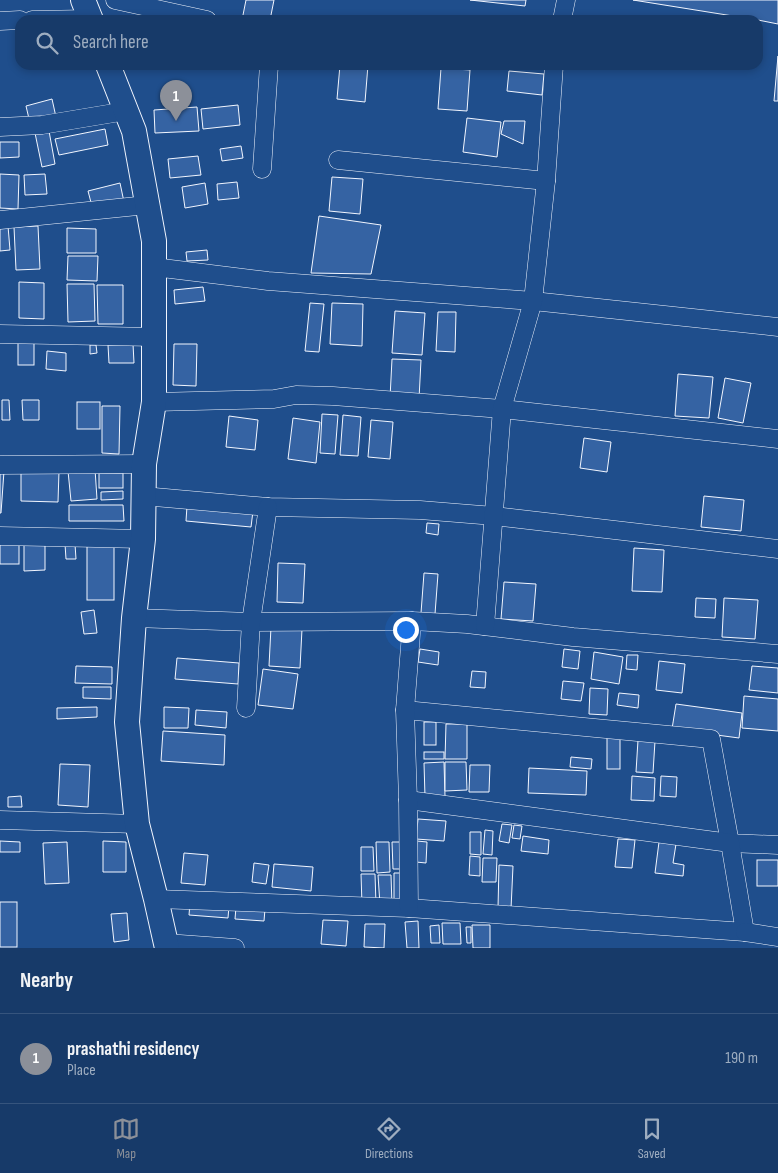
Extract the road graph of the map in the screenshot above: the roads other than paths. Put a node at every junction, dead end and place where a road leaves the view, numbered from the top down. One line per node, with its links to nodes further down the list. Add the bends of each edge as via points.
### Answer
1 (115, 0): 5 (street)
2 (566, 0): 6 (street)
3 (88, 13): 4 (street)
4 (72, 15)
5 (184, 15)
6 (563, 15)
7 (15, 20): 8 (street)
8 (0, 21)
9 (110, 70): 12 (street)
10 (269, 70): 15 (street)
11 (554, 70): 16 (street)
12 (126, 111): 13 (street, via 42,125); 17 (street, via 134,131)
13 (0, 127)
14 (338, 160): 16 (street)
15 (262, 169)
16 (546, 181): 20 (street)
17 (147, 206): 18 (street); 19 (street, via 154,241)
18 (0, 220)
19 (154, 268): 20 (street, via 268,281); 23 (street)
20 (533, 301): 21 (street); 25 (street)
21 (778, 327)
22 (0, 334): 23 (street)
23 (154, 337): 24 (street)
24 (154, 402): 25 (street, via 274,399 305,395); 27 (street)
25 (502, 409): 26 (street); 31 (street)
26 (778, 439)
27 (144, 464): 28 (street); 29 (street)
28 (0, 465)
29 (143, 496): 30 (street); 33 (street)
30 (268, 507): 31 (street, via 420,510); 37 (street)
31 (494, 516): 34 (street); 38 (street)
32 (0, 536): 33 (street)
33 (143, 539): 35 (street)
34 (778, 549)
35 (134, 618): 37 (street); 44 (street, via 128,722)
36 (412, 620): 37 (street); 38 (street); 41 (street)
37 (251, 622): 40 (street)
38 (484, 626): 39 (street, via 573,637)
39 (778, 654)
40 (246, 708)
41 (405, 710): 42 (street); 45 (street, via 711,739)
42 (408, 800): 45 (street); 48 (street)
43 (0, 820): 44 (street)
44 (137, 824): 47 (street)
45 (730, 843): 46 (street); 49 (street)
46 (778, 845)
47 (156, 899): 48 (street); 51 (street)
48 (409, 908): 49 (street)
49 (745, 932): 50 (street)
50 (778, 937)
51 (166, 945): 52 (street)
52 (235, 948)

